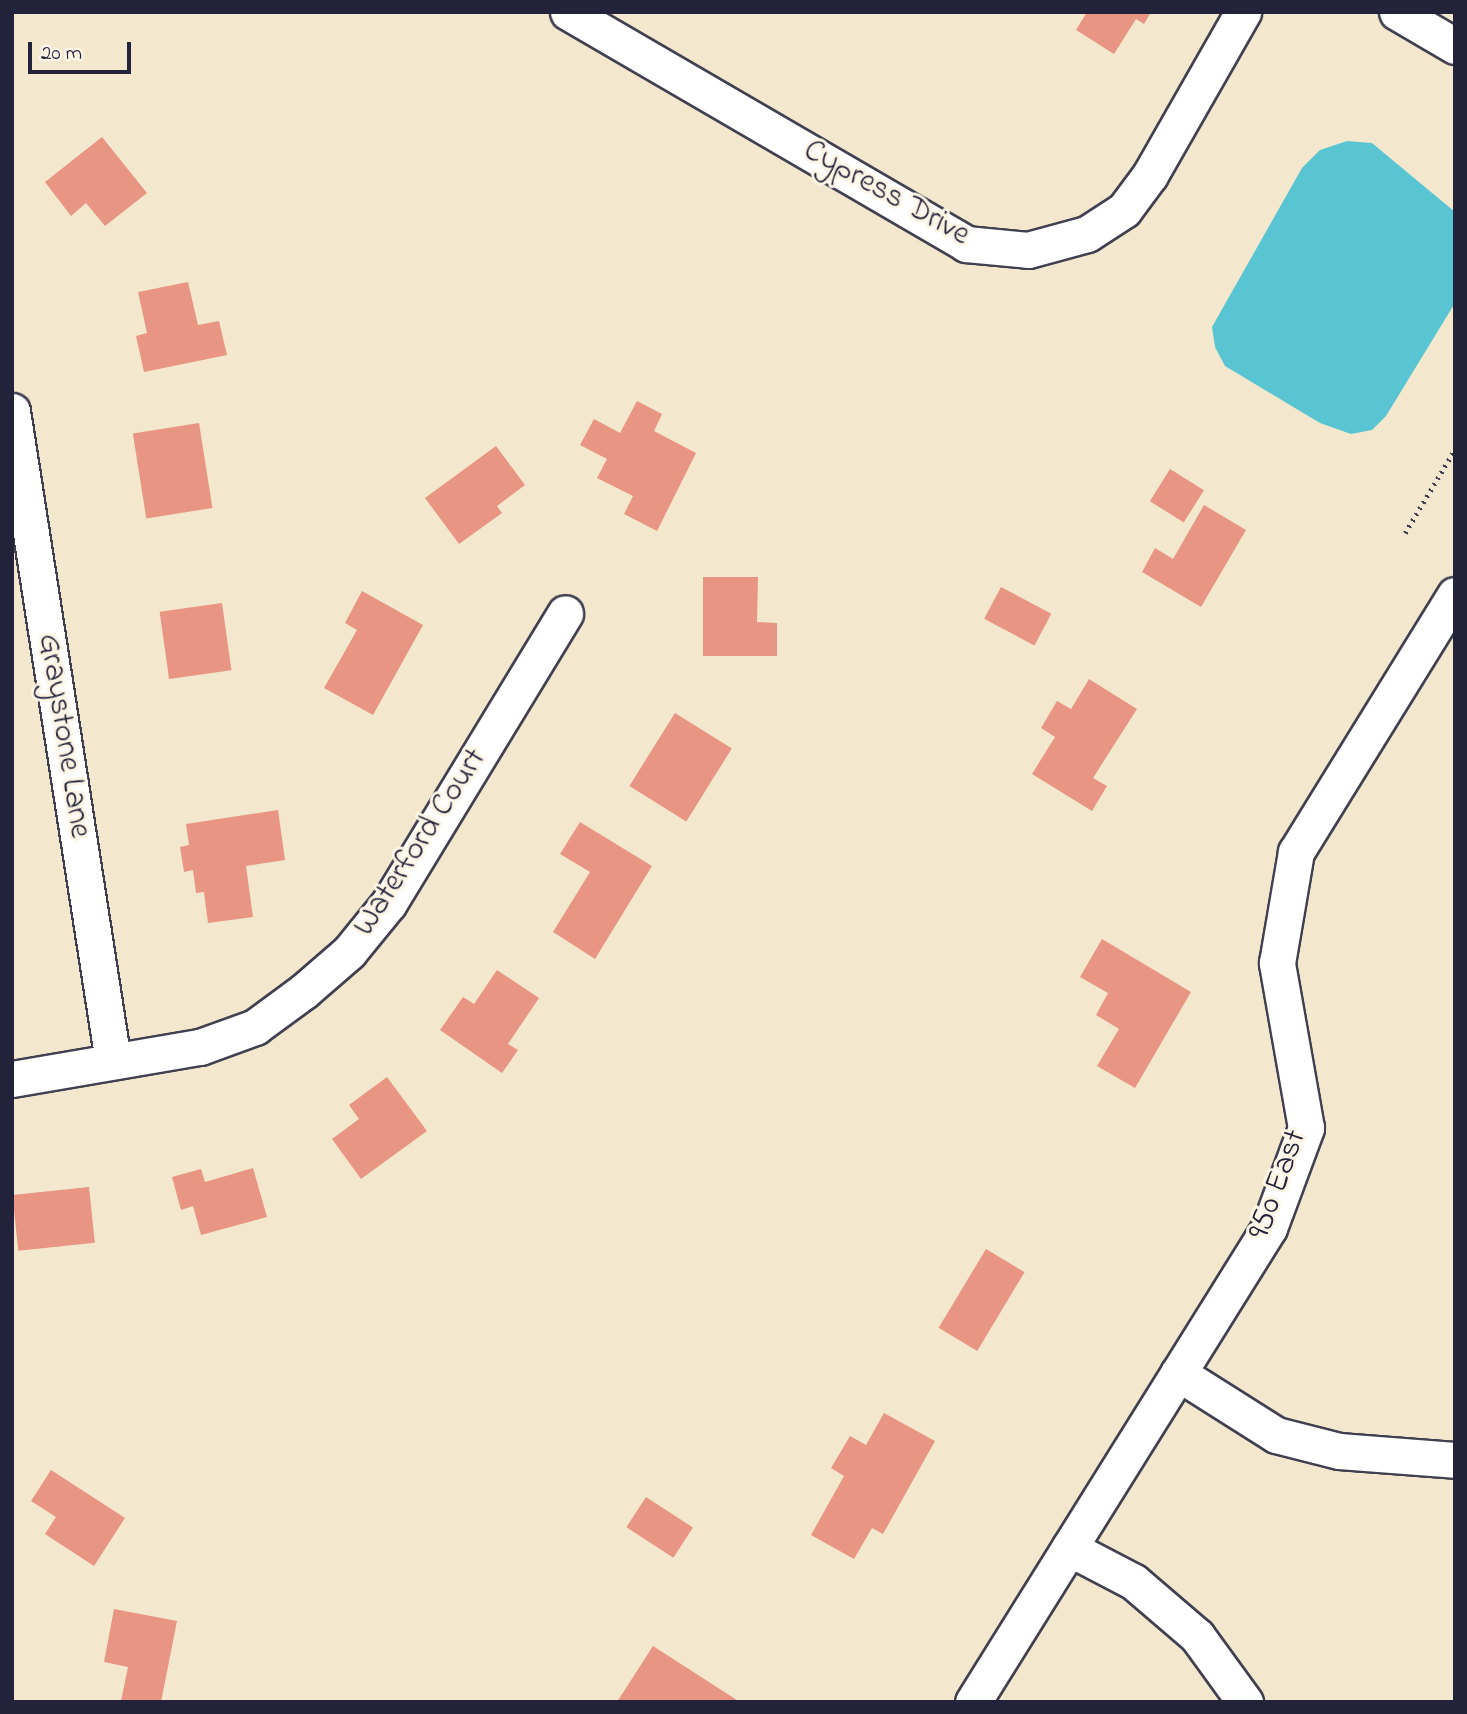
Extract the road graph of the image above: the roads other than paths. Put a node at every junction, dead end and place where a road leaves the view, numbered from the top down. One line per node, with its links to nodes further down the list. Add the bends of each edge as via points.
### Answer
1 (568, 12): 2 (street, Cypress Drive, via 966,244 1028,250 1087,234 1124,210 1150,174)
2 (1242, 12)
3 (1397, 12): 4 (street)
4 (1455, 46)
5 (12, 411): 8 (street, Graystone Lane)
6 (1455, 595): 10 (street, 950 East, via 1296,852 1277,963 1306,1128 1269,1228)
7 (565, 613): 8 (street, Waterford Court, via 388,903 349,952 255,1027 200,1047)
8 (113, 1061): 9 (street, Waterford Court)
9 (12, 1079)
10 (1178, 1373): 11 (street, via 1276,1435 1339,1451); 12 (street, 950 East)
11 (1455, 1460)
12 (1069, 1548): 13 (street, 950 East); 14 (street, via 1134,1582 1197,1636)
13 (973, 1702)
14 (1245, 1702)

